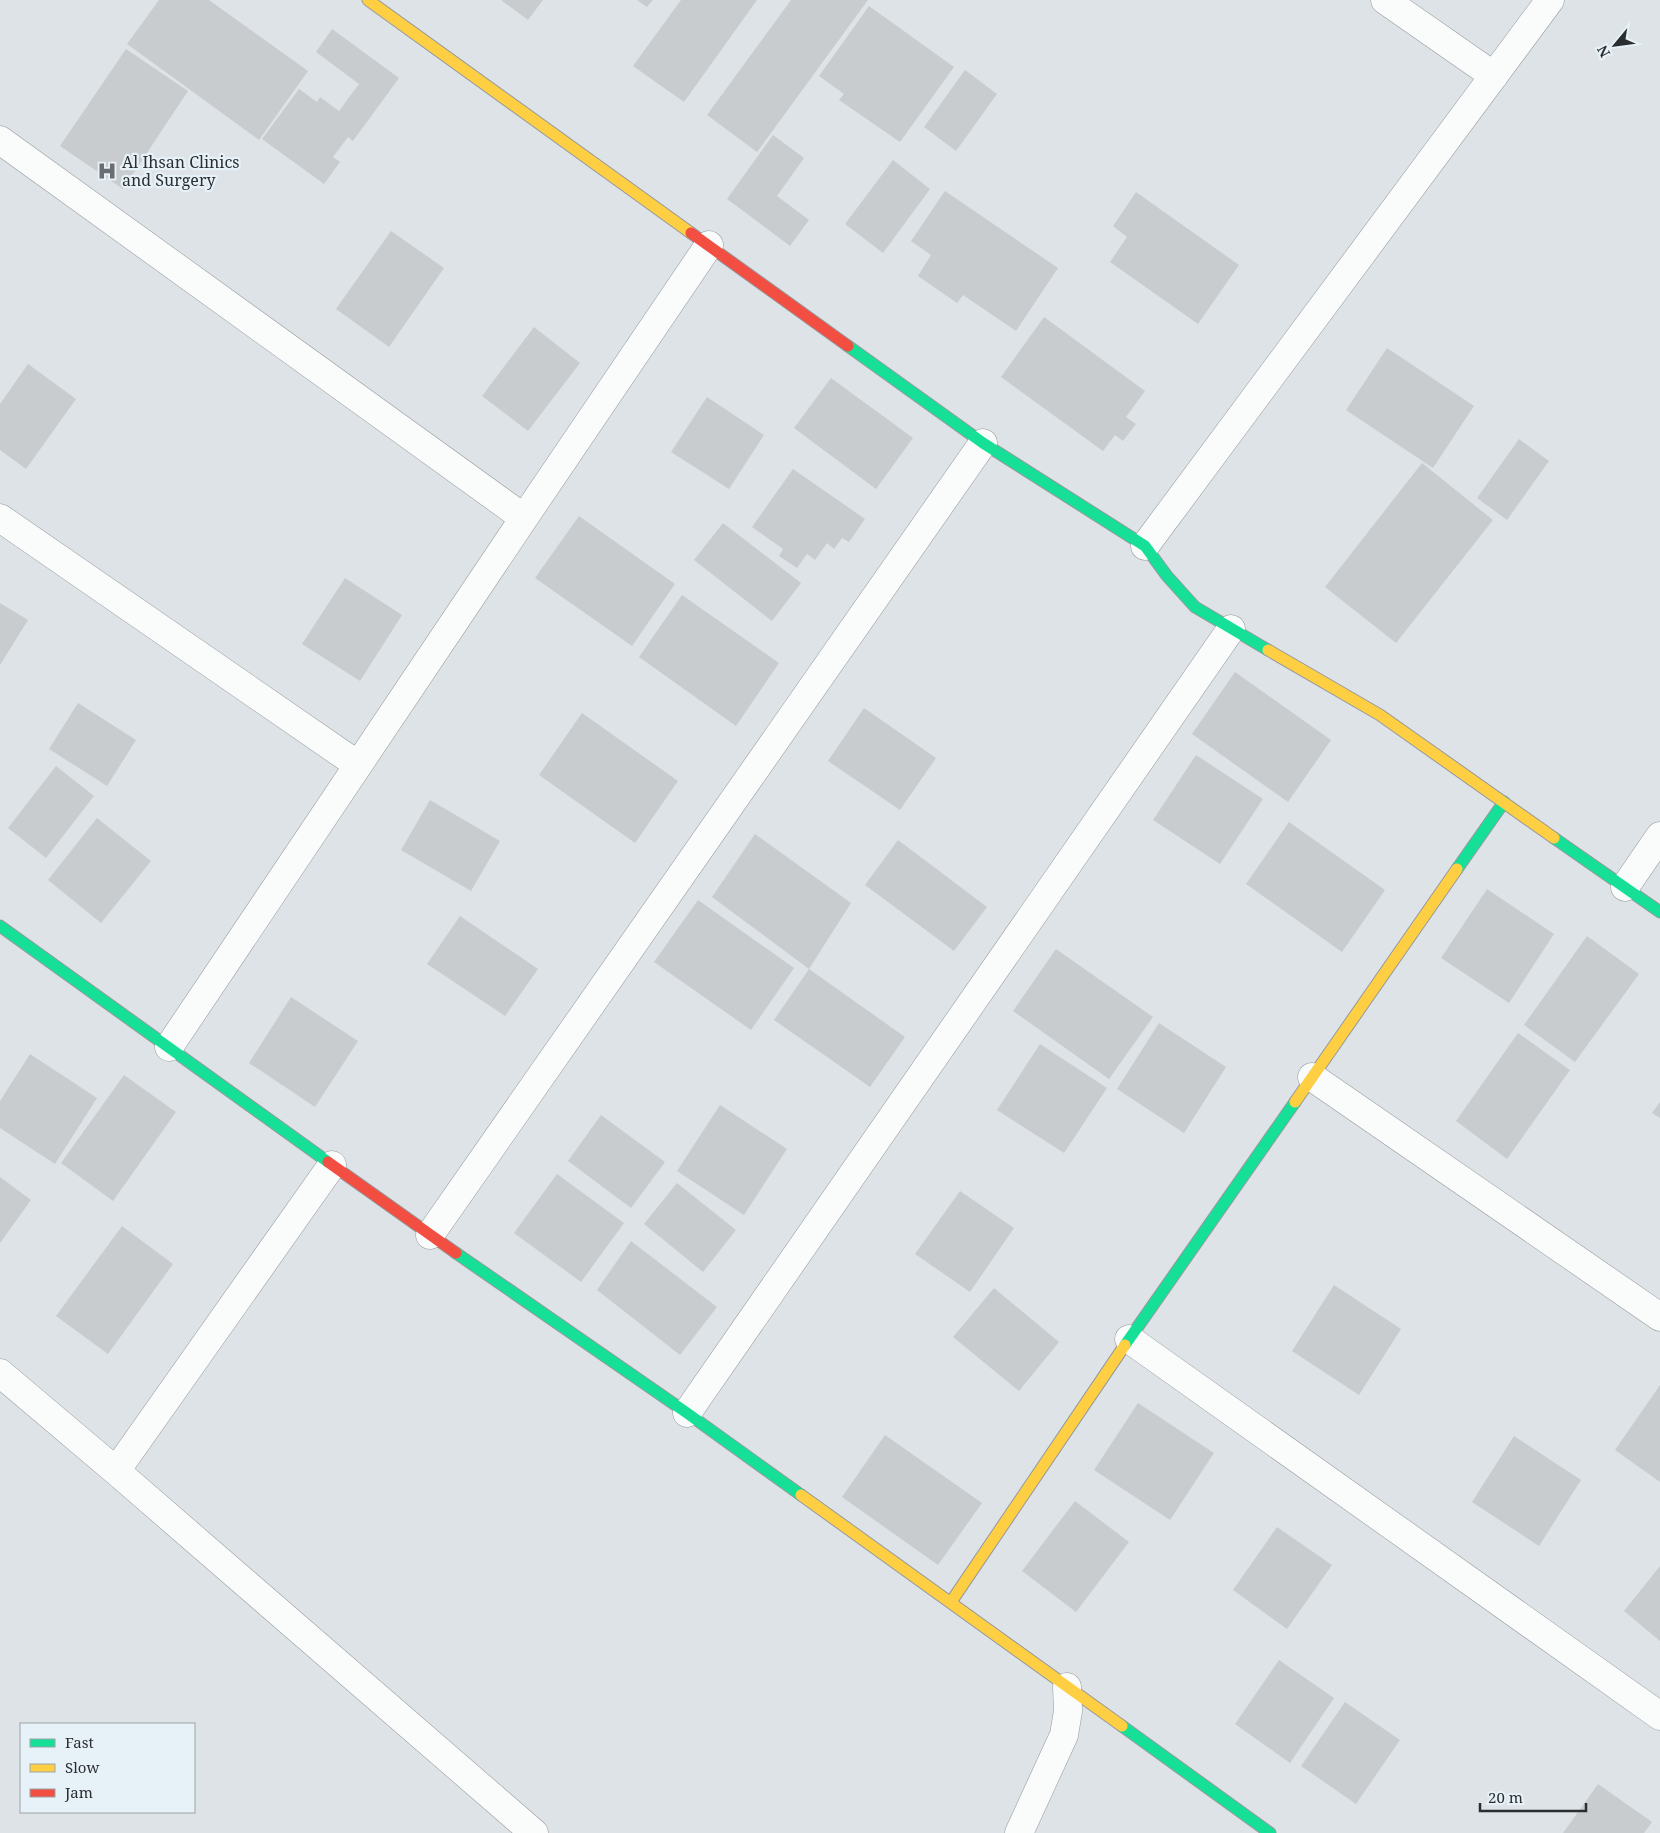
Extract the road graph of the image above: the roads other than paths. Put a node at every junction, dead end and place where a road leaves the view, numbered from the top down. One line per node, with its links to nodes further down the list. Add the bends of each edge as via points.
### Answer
1 (368, 0): 6 (street)
2 (1385, 0): 4 (street)
3 (1550, 0): 4 (street)
4 (1494, 76): 10 (street)
5 (0, 140): 9 (street)
6 (709, 245): 7 (street); 9 (street)
7 (983, 443): 10 (street); 21 (street)
8 (0, 518): 12 (street)
9 (524, 518): 12 (street)
10 (1145, 546): 11 (street, via 1194,607)
11 (1231, 629): 13 (street, via 1380,715); 25 (street)
12 (358, 766): 18 (street)
13 (1504, 802): 15 (street); 19 (street)
14 (1660, 836): 15 (street)
15 (1625, 887): 16 (street)
16 (1660, 912)
17 (0, 926): 18 (street)
18 (168, 1047): 20 (street)
19 (1312, 1077): 22 (street); 23 (street)
20 (332, 1165): 21 (street); 26 (street)
21 (430, 1235): 25 (street)
22 (1660, 1317)
23 (1129, 1339): 27 (street); 29 (street)
24 (0, 1373): 26 (street)
25 (687, 1412): 27 (street)
26 (116, 1471): 30 (street)
27 (951, 1602): 28 (street)
28 (1067, 1687): 31 (street, via 1064,1735); 32 (street)
29 (1660, 1716)
30 (534, 1833)
31 (1019, 1833)
32 (1270, 1833)

